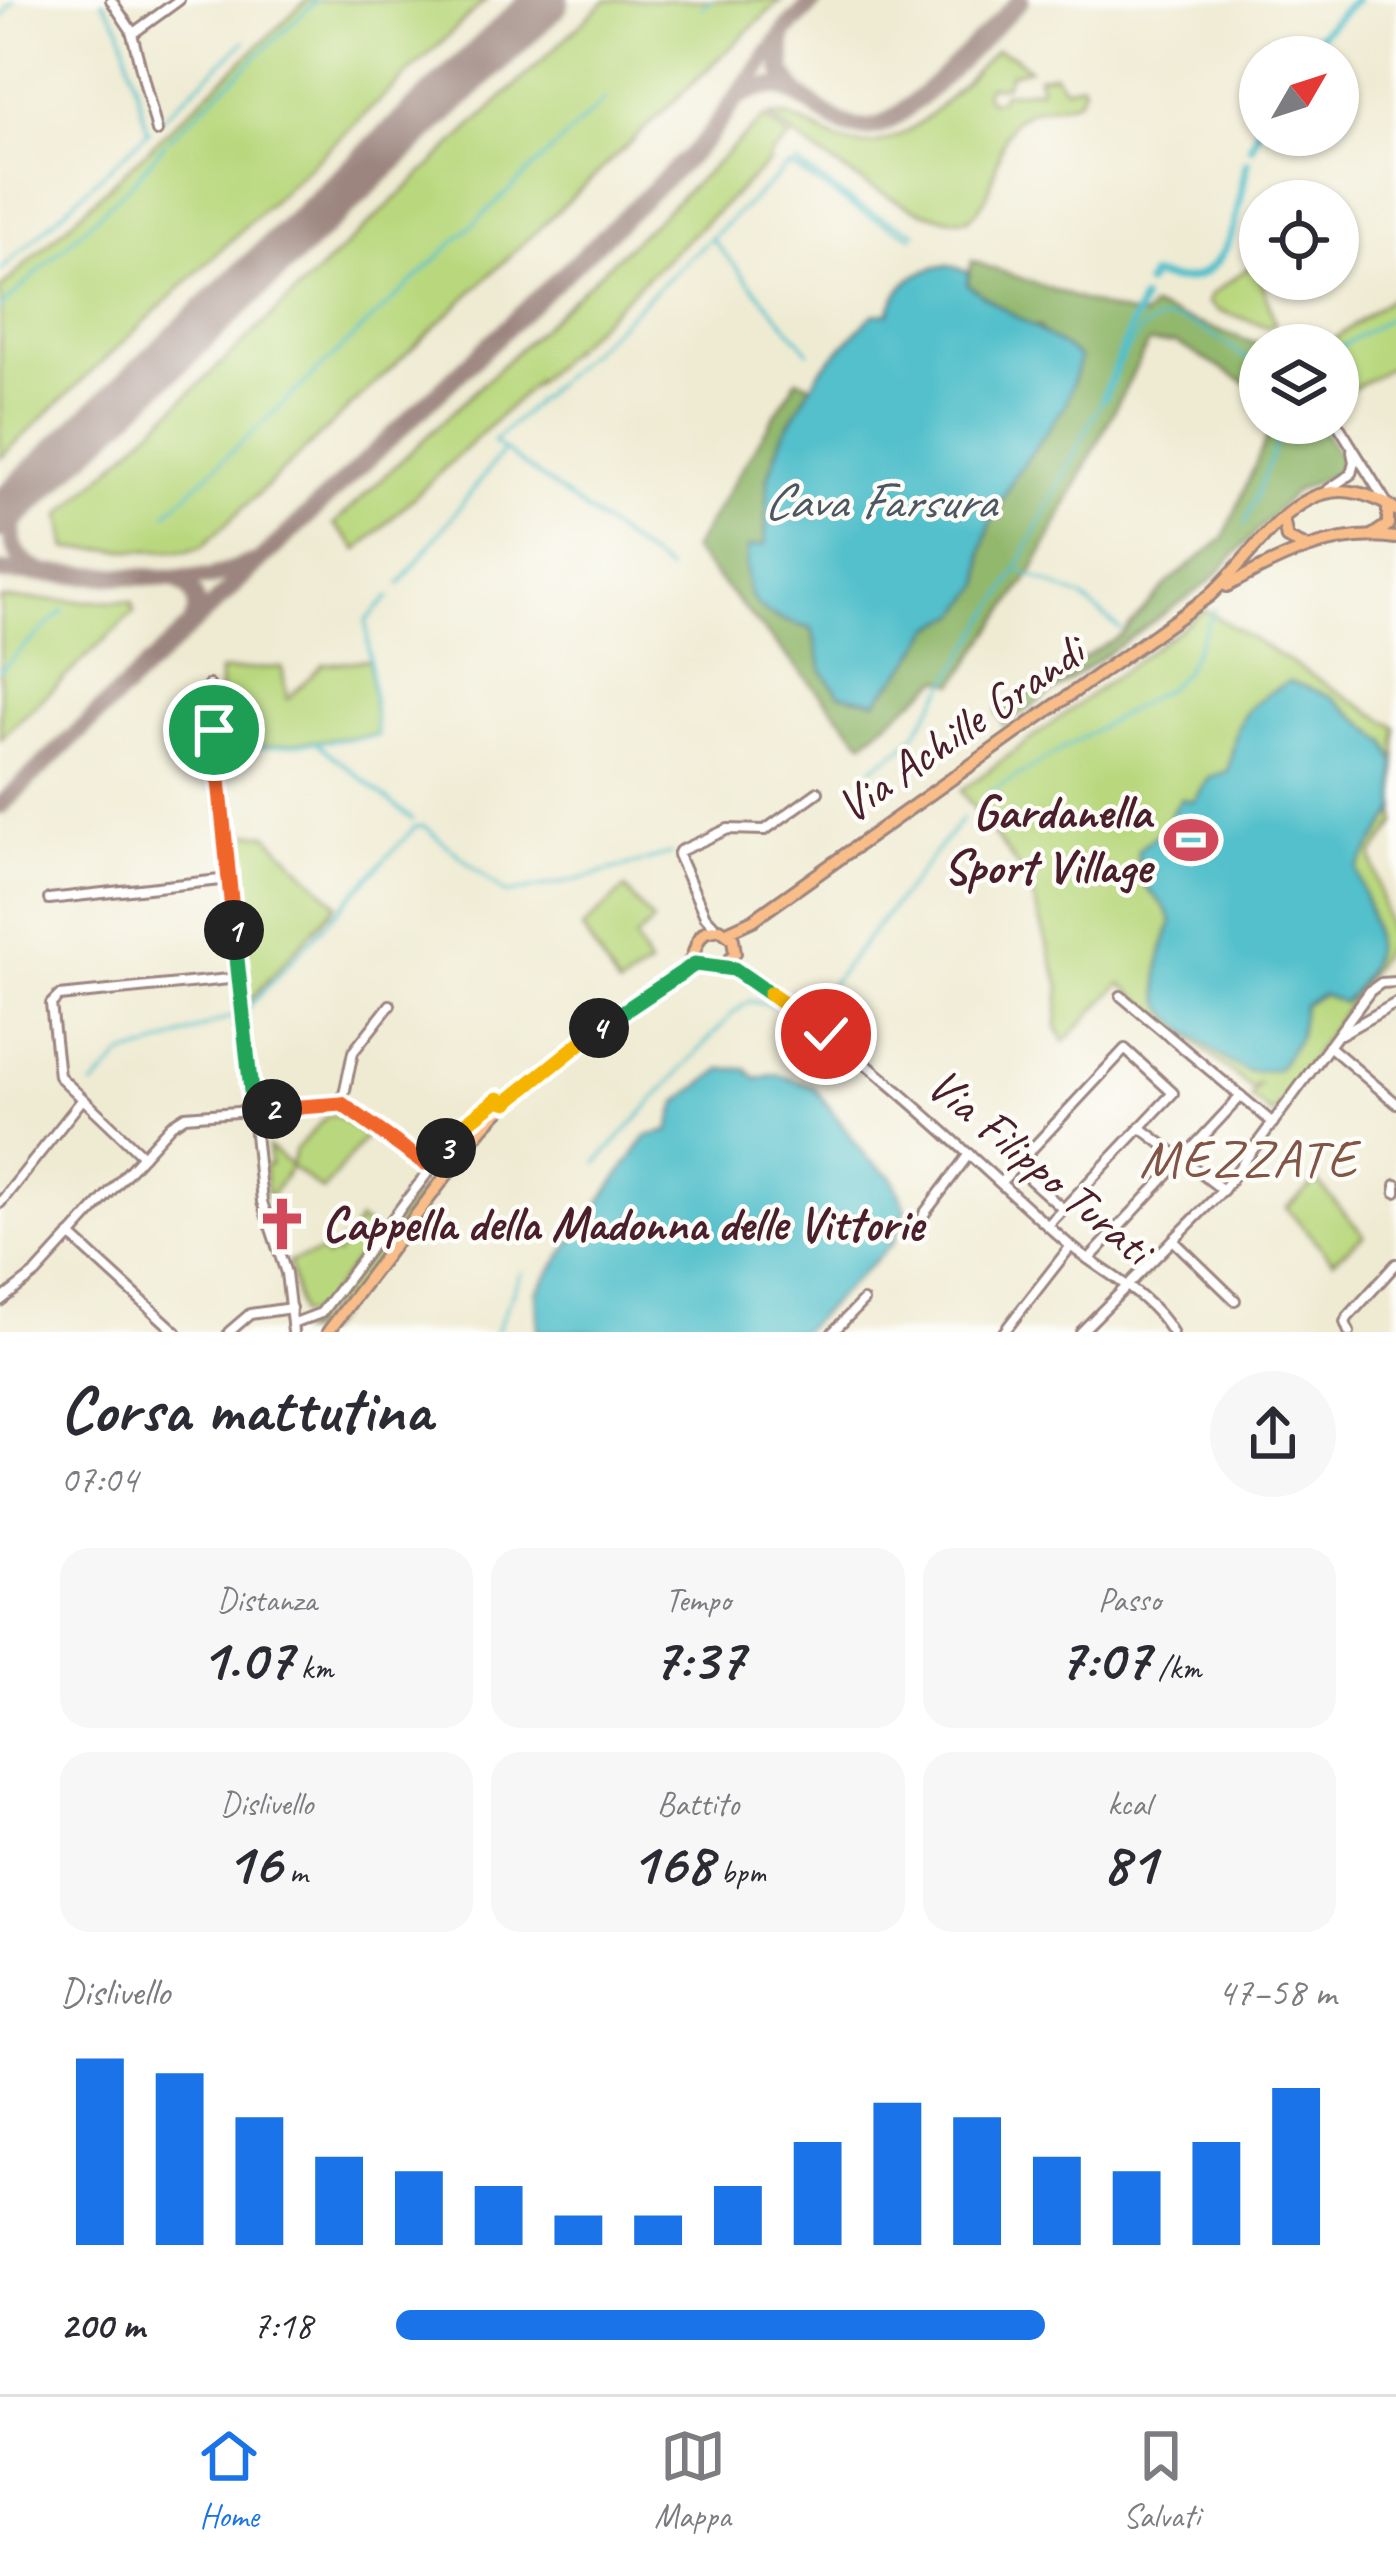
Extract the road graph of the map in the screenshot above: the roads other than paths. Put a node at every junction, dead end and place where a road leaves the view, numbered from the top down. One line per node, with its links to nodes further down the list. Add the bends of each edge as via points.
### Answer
1 (111, 0): 3 (street)
2 (179, 0): 3 (street)
3 (133, 34): 4 (street)
4 (157, 131)
5 (1347, 444): 7 (street, via 1353,470)
6 (1350, 444): 8 (street)
7 (1314, 495): 8 (main road, via 1356,490); 9 (main road, Via Achille Grandi)
8 (1390, 506): 10 (main road, via 1388,525)
9 (1284, 515): 12 (main road, via 1287,538); 13 (main road, Via Achille Grandi)
10 (1367, 536): 11 (main road, Via Achille Grandi); 12 (main road, Via Achille Grandi)
11 (1396, 538)
12 (1310, 546): 13 (main road, Via Achille Grandi)
13 (1209, 596): 18 (main road, Via Achille Grandi)
14 (209, 685): 16 (street)
15 (818, 792): 18 (street, via 765,830 728,829 680,850 705,916)
16 (229, 879): 17 (street); 22 (street)
17 (49, 899)
18 (724, 937): 19 (main road, via 697,942); 20 (main road, Via Achille Grandi); 21 (street)
19 (700, 959): 20 (main road); 30 (main road)
20 (724, 966): 21 (street, Via Filippo Turati)
21 (743, 973): 36 (street, Via Filippo Turati)
22 (239, 978): 29 (street, via 59,996 50,1008 56,1067); 33 (street)
23 (1393, 984): 27 (street, via 1373,988)
24 (1121, 996): 28 (street)
25 (1395, 1003): 27 (street)
26 (390, 1005): 32 (street, via 353,1052)
27 (1332, 1042): 31 (street); 34 (street)
28 (1240, 1096): 34 (street); 38 (street)
29 (82, 1100): 37 (street); 46 (street)
30 (507, 1102): 40 (street, via 498,1099 470,1119); 45 (main road)
31 (1396, 1103)
32 (342, 1104): 33 (street); 39 (street)
33 (253, 1110): 37 (street, via 179,1118); 59 (street, via 262,1202)
34 (1273, 1123): 44 (street)
35 (1141, 1128): 38 (street); 41 (street, via 1173,1093 1125,1049); 47 (street)
36 (970, 1154): 43 (street, Via Filippo Turati); 49 (street)
37 (143, 1156): 50 (street)
38 (1183, 1160): 44 (street); 53 (street)
39 (417, 1161): 40 (street); 42 (street)
40 (435, 1162): 42 (street)
41 (1015, 1166): 43 (street); 47 (street)
42 (421, 1181): 45 (street); 60 (street, via 321,1313)
43 (1000, 1182): 48 (street, Via Filippo Turati)
44 (1222, 1190): 51 (street)
45 (433, 1191): 63 (main road)
46 (0, 1203)
47 (1063, 1209): 48 (street)
48 (1048, 1225): 52 (street, Via Filippo Turati)
49 (920, 1229)
50 (70, 1235): 57 (street); 61 (street)
51 (1173, 1240): 55 (street); 56 (street)
52 (1071, 1246): 53 (street, Via Filippo Turati); 65 (street)
53 (1089, 1259): 55 (street, Via Filippo Turati)
54 (1396, 1264): 68 (street, via 1348,1317)
55 (1126, 1286): 66 (street); 67 (street, Via Filippo Turati)
56 (1235, 1300)
57 (0, 1301)
58 (863, 1301): 64 (street)
59 (290, 1308): 60 (street); 62 (street, via 250,1314)
60 (292, 1328)
61 (176, 1332)
62 (229, 1332)
63 (333, 1332)
64 (833, 1332)
65 (1004, 1332)
66 (1081, 1332)
67 (1172, 1332)
68 (1349, 1332)

